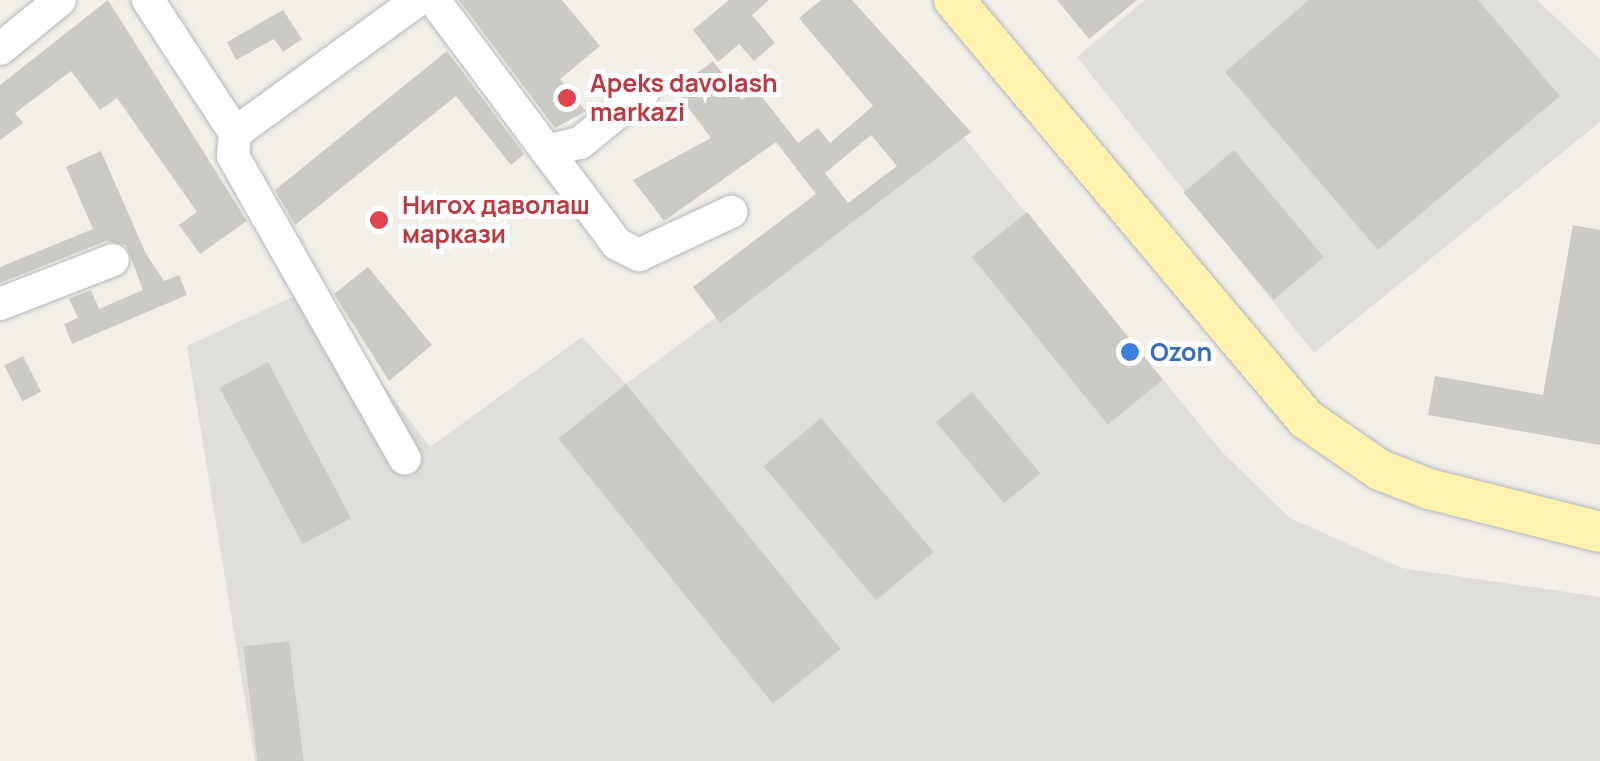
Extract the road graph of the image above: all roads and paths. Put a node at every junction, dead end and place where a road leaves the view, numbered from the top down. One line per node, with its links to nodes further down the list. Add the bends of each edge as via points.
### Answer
1 (60, 0): 6 (street)
2 (148, 0): 8 (street)
3 (418, 0): 8 (street)
4 (434, 0): 9 (street)
5 (954, 0): 14 (main road, via 1306,420 1380,470 1429,489)
6 (0, 49)
7 (644, 91): 9 (street, via 580,143)
8 (235, 132): 13 (street, via 233,156)
9 (547, 151): 10 (street, via 617,244 639,254)
10 (730, 212)
11 (113, 260): 12 (street)
12 (0, 304)
13 (405, 459)
14 (1600, 532)

